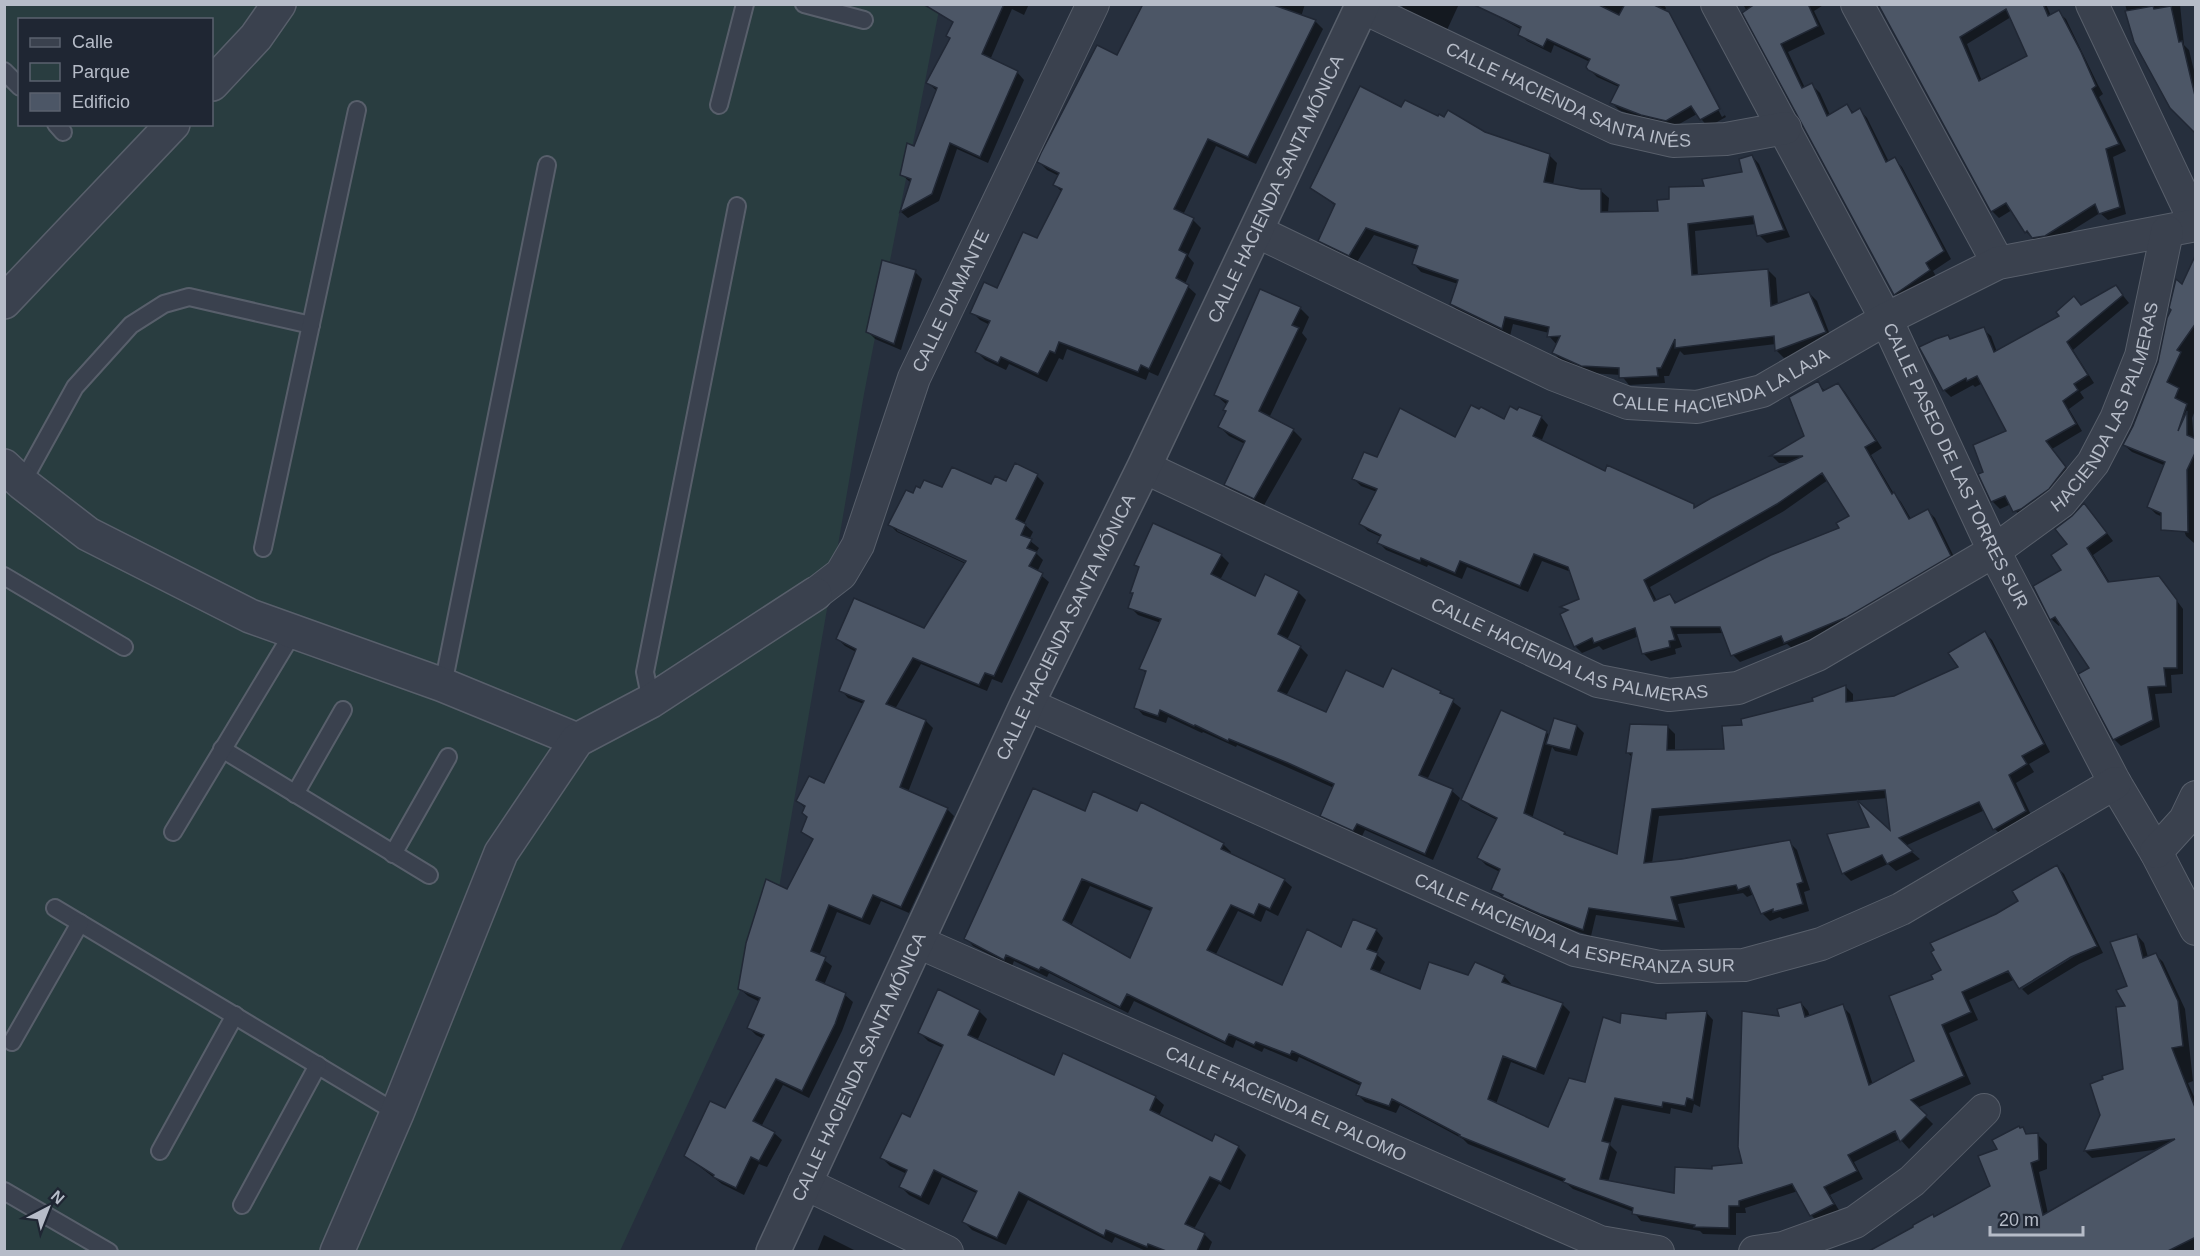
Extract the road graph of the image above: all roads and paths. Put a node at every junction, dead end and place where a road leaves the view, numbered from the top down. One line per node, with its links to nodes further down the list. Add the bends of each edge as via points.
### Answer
1 (279, 4): 11 (street, via 256,37)
2 (745, 4): 13 (lane)
3 (804, 4): 9 (lane)
4 (1093, 4): 30 (street, CALLE DIAMANTE, via 914,378 858,545 841,574)
5 (1717, 4): 16 (street, CALLE PASEO DE LAS TORRES SUR)
6 (1857, 4): 21 (street)
7 (2092, 4): 19 (street)
8 (1362, 6): 16 (street, CALLE HACIENDA SANTA INÉS, via 1616,128 1673,141 1726,139); 20 (street, CALLE HACIENDA SANTA MÓNICA)
9 (864, 20)
10 (4, 71): 12 (lane)
11 (213, 83)
12 (18, 85)
13 (719, 105)
14 (357, 110): 24 (lane)
15 (171, 126): 22 (street)
16 (1785, 128): 23 (street, CALLE PASEO DE LAS TORRES SUR)
17 (547, 165): 33 (lane)
18 (737, 206): 34 (lane, via 645,672)
19 (2186, 227): 21 (street, CALLE HACIENDA LA LAJA); 28 (street, HACIENDA LAS PALMERAS, via 2141,356 2093,463 2061,502)
20 (1256, 231): 23 (street, CALLE HACIENDA LA LAJA, via 1555,375 1628,403 1697,407 1762,391); 25 (street, CALLE HACIENDA SANTA MÓNICA)
21 (1998, 263): 23 (street, CALLE HACIENDA LA LAJA)
22 (4, 302)
23 (1886, 319): 28 (street, CALLE PASEO DE LAS TORRES SUR)
24 (311, 325): 26 (lane, via 189,297 164,304 131,325 75,387); 27 (lane)
25 (1144, 467): 28 (street, CALLE HACIENDA LAS PALMERAS, via 1598,681 1669,695 1738,688 1817,655); 35 (street, CALLE HACIENDA SANTA MÓNICA)
26 (13, 475): 31 (street, via 88,534 250,616)
27 (263, 548)
28 (1994, 551): 40 (street, CALLE PASEO DE LAS TORRES SUR)
29 (4, 576): 32 (lane)
30 (815, 594): 34 (street)
31 (294, 631): 33 (street); 38 (lane)
32 (124, 647)
33 (443, 685): 37 (street)
34 (651, 701): 37 (street)
35 (1027, 704): 40 (street, CALLE HACIENDA LA ESPERANZA SUR, via 1575,950 1659,967 1744,965 1821,944 1901,909); 50 (street, CALLE HACIENDA SANTA MÓNICA)
36 (343, 710): 41 (lane)
37 (577, 740): 55 (street, via 501,853)
38 (222, 749): 41 (lane); 43 (lane)
39 (448, 758): 45 (lane)
40 (2115, 783): 44 (street, CALLE PASEO DE LAS TORRES SUR)
41 (295, 794): 45 (lane)
42 (2196, 797): 44 (street, via 2185,820)
43 (173, 832)
44 (2156, 852): 49 (street, CALLE PASEO DE LAS TORRES SUR)
45 (393, 854): 46 (lane)
46 (429, 875)
47 (55, 908): 48 (lane)
48 (80, 923): 51 (lane); 52 (lane)
49 (2196, 929)
50 (918, 942): 57 (street, CALLE HACIENDA SANTA MÓNICA); 64 (street, CALLE HACIENDA EL PALOMO, via 1600,1242)
51 (235, 1016): 53 (lane); 56 (lane)
52 (12, 1042)
53 (318, 1065): 55 (lane); 59 (lane)
54 (1984, 1110): 65 (street, via 1912,1181 1855,1222 1783,1248)
55 (397, 1113): 61 (street)
56 (160, 1151)
57 (804, 1183): 62 (street, CALLE HACIENDA SANTA MÓNICA); 63 (street)
58 (4, 1191): 60 (lane)
59 (242, 1205)
60 (109, 1251)
61 (338, 1251)
62 (773, 1251)
63 (947, 1251)
64 (1658, 1251)
65 (1755, 1251)

